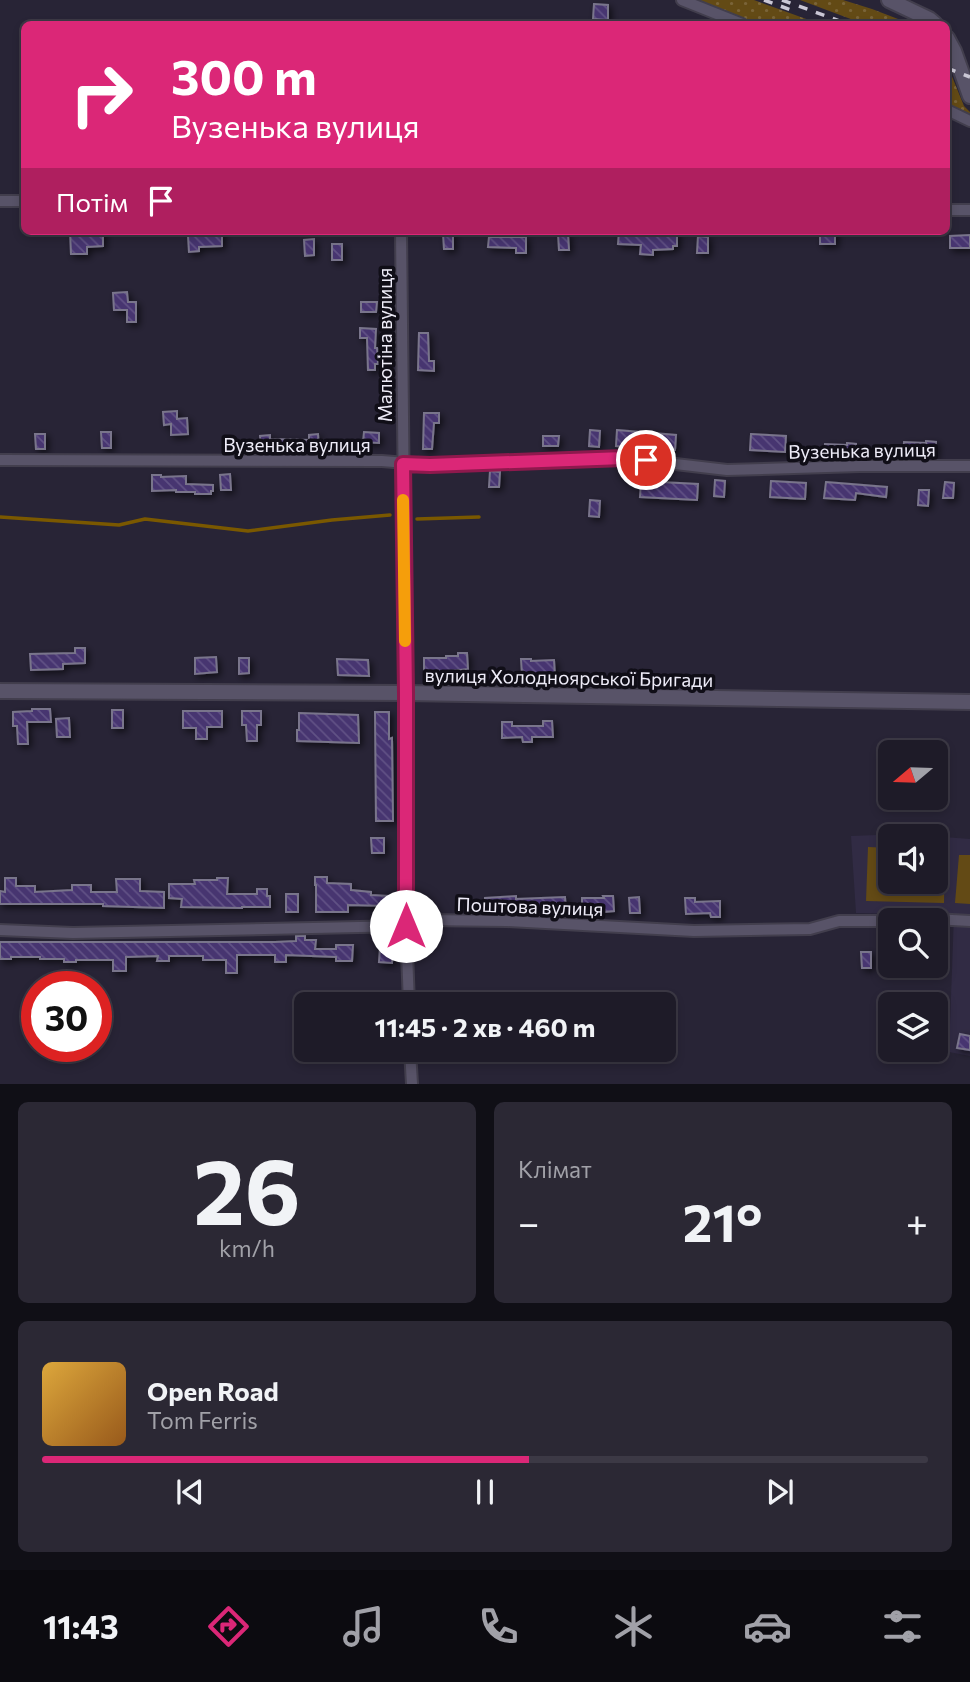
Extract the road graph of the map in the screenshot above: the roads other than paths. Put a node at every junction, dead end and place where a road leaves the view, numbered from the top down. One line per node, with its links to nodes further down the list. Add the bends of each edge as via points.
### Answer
1 (681, 0): 3 (street)
2 (890, 0): 4 (street)
3 (735, 21)
4 (931, 21)
5 (950, 44): 6 (street)
6 (970, 96)
7 (950, 111): 8 (street)
8 (970, 121)
9 (0, 201): 10 (street)
10 (21, 201)
11 (950, 210): 12 (street)
12 (970, 210)
13 (401, 235): 15 (street, Малютіна вулиця)
14 (0, 460): 15 (street, Вузенька вулиця)
15 (403, 464): 16 (street, Вузенька вулиця, via 624,458 727,470); 18 (street, Малютіна вулиця)
16 (970, 466)
17 (0, 691): 18 (street, вулиця Холодноярської Бригади)
18 (406, 693): 19 (street, вулиця Холодноярської Бригади); 23 (street, Малютіна вулиця)
19 (970, 702)
20 (948, 920): 22 (street)
21 (878, 921): 23 (street, Поштова вулиця, via 839,921 810,929 694,931 508,921 423,920)
22 (970, 921)
23 (406, 926): 24 (street, Поштова вулиця, via 73,933); 25 (street, Малютіна вулиця)
24 (0, 930)
25 (409, 992)
26 (411, 1062): 27 (street)
27 (412, 1083)

